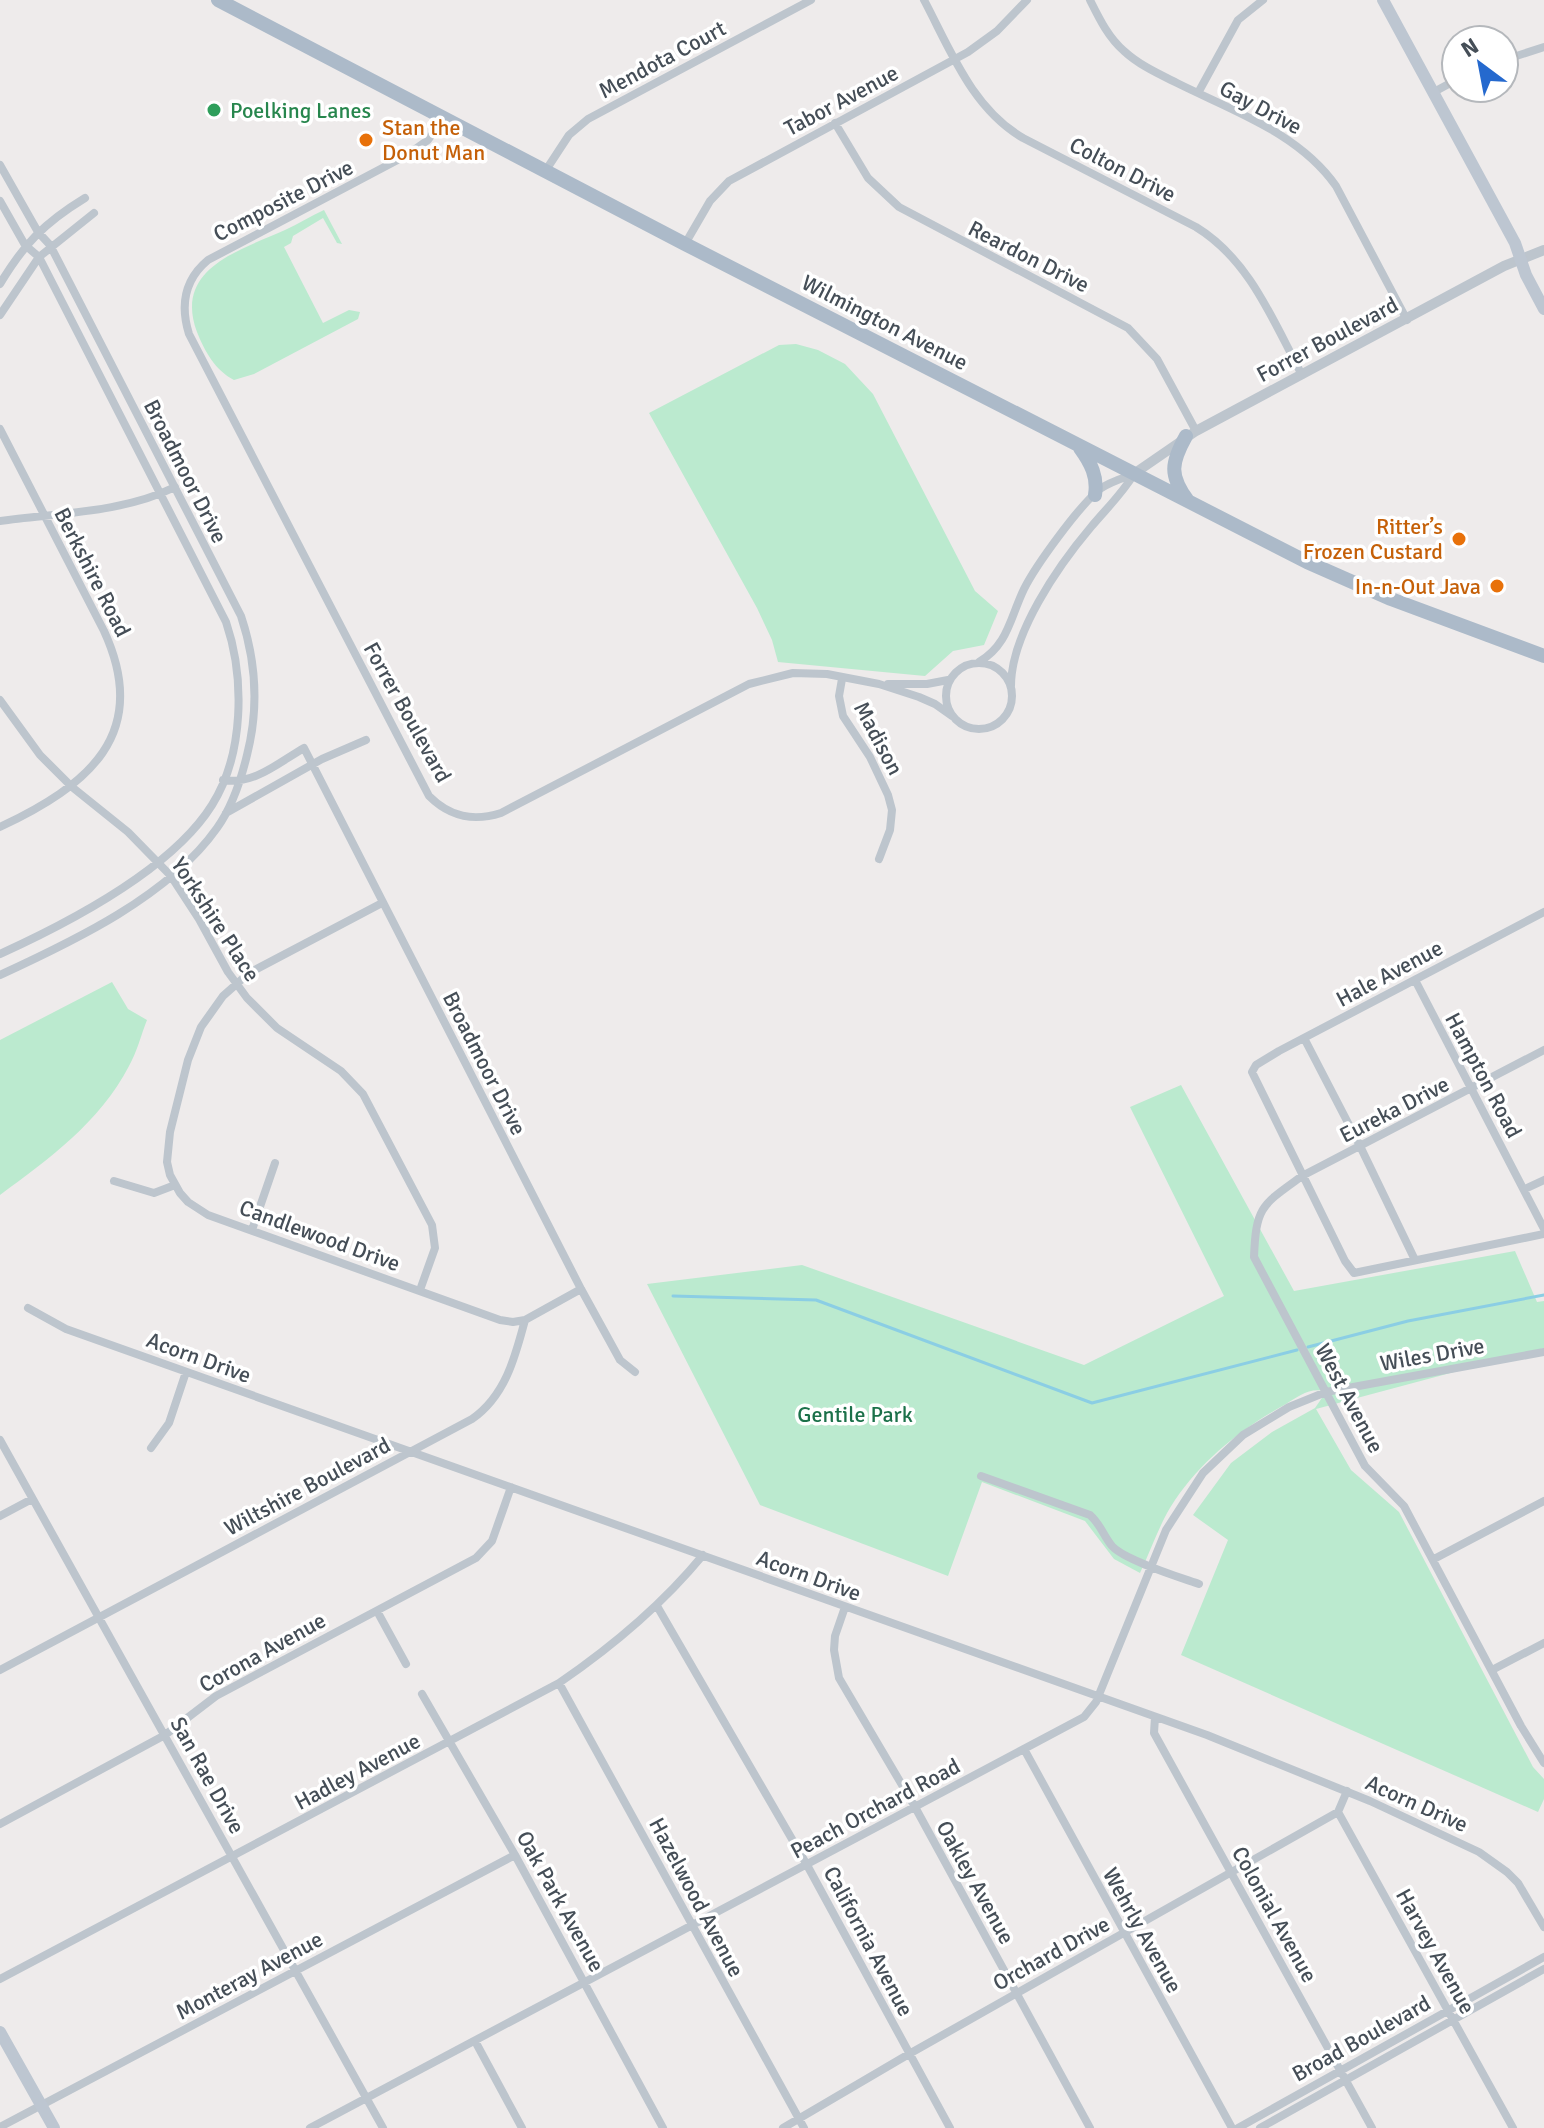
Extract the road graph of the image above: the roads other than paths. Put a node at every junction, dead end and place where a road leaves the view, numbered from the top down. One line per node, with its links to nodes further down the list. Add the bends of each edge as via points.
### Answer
1 (218, 0): 14 (main road, Wilmington Avenue)
2 (811, 0): 17 (street, Mendota Court, via 588,119 569,135)
3 (924, 0): 10 (street, Colton Drive)
4 (1027, 0): 10 (street, Tabor Avenue, via 997,31)
5 (1090, 0): 12 (street, Gay Drive, via 1125,53)
6 (1263, 0): 12 (street, via 1238,20)
7 (1383, 0): 13 (main road)
8 (1544, 47): 9 (street)
9 (1520, 55)
10 (955, 59): 15 (street, Tabor Avenue); 31 (street, Colton Drive, via 982,105 1012,132 1222,245 1252,282)
11 (1440, 89): 13 (street)
12 (1198, 93): 30 (street, Gay Drive, via 1297,145 1323,168)
13 (1432, 93): 25 (main road)
14 (444, 118): 17 (main road, Wilmington Avenue); 27 (street, Composite Drive, via 428,140 407,155 208,260)
15 (835, 123): 22 (street, Tabor Avenue, via 729,181 710,201); 33 (street, Reardon Drive, via 868,178 899,207 1128,328 1157,359)
16 (0, 165): 21 (street, Broadmoor Drive)
17 (546, 170): 22 (main road, Wilmington Avenue)
18 (85, 198): 21 (street)
19 (0, 201): 21 (street, Broadmoor Drive)
20 (94, 213): 24 (street)
21 (32, 238): 24 (street, Broadmoor Drive); 24 (street, Broadmoor Drive); 26 (street)
22 (685, 244): 34 (main road, Wilmington Avenue)
23 (1544, 250): 25 (street, Forrer Boulevard)
24 (44, 251): 29 (street); 36 (street, Broadmoor Drive); 37 (street, Broadmoor Drive)
25 (1521, 260): 28 (main road); 30 (street, Forrer Boulevard)
26 (0, 284)
27 (185, 294): 44 (street, Forrer Boulevard, via 189,334 423,787 445,810 473,818 501,813 758,681 793,673)
28 (1544, 309)
29 (0, 315)
30 (1407, 320): 31 (street, Forrer Boulevard)
31 (1302, 375): 33 (street, Forrer Boulevard)
32 (0, 429): 40 (street, Berkshire Road)
33 (1191, 434): 35 (street, Forrer Boulevard); 39 (main road, via 1173,468)
34 (1078, 445): 35 (main road, Wilmington Avenue); 38 (main road, via 1092,468)
35 (1135, 473): 38 (street, Forrer Boulevard); 39 (main road, Wilmington Avenue); 47 (street, Forrer Boulevard, via 1048,589 1011,667)
36 (175, 487): 37 (street); 53 (street, Broadmoor Drive, via 247,633 255,706)
37 (160, 494): 40 (street); 52 (street, Broadmoor Drive, via 231,637 239,705)
38 (1095, 495): 43 (street, Forrer Boulevard, via 1026,585 994,653)
39 (1189, 501): 42 (main road, Wilmington Avenue, via 1355,584)
40 (44, 515): 41 (street); 54 (street, Berkshire Road, via 104,631 119,675 113,732 97,761)
41 (0, 521)
42 (1544, 656)
43 (979, 662): 45 (street, Forrer Boulevard, via 965,665); 47 (street, via 1000,670)
44 (842, 679): 46 (street, Forrer Boulevard); 57 (street, Madison, via 843,716 870,757 892,810)
45 (948, 680): 46 (street, Forrer Boulevard); 49 (street, via 945,694)
46 (879, 684): 49 (street, Forrer Boulevard, via 935,704)
47 (1011, 686): 49 (street, Forrer Boulevard, via 1010,707 995,725 968,728)
48 (0, 700): 54 (street, Yorkshire Place, via 40,755)
49 (952, 716)
50 (366, 740): 51 (street)
51 (311, 765): 53 (street, via 304,748); 55 (street); 60 (street, Broadmoor Drive)
52 (223, 780): 53 (street); 58 (street, Broadmoor Drive, via 211,806)
53 (239, 782): 55 (street, Broadmoor Drive)
54 (72, 787): 56 (street, Berkshire Road); 58 (street, Yorkshire Place)
55 (226, 813): 59 (street)
56 (0, 827)
57 (879, 859)
58 (159, 862): 59 (street, Yorkshire Place); 62 (street, Broadmoor Drive, via 69,920)
59 (171, 876): 63 (street, via 79,936); 65 (street, Yorkshire Place)
60 (382, 903): 65 (street); 79 (street, Broadmoor Drive)
61 (1544, 912): 64 (street, Hale Avenue)
62 (0, 954)
63 (0, 975)
64 (1415, 980): 66 (street, Hale Avenue); 68 (street, Hampton Road)
65 (236, 984): 74 (street, via 201,1027 188,1060 167,1150); 80 (street, Yorkshire Place, via 277,1028 341,1071 370,1105 432,1225 435,1248)
66 (1304, 1038): 69 (street); 71 (street, Hale Avenue, via 1253,1069)
67 (1544, 1050): 68 (street, Eureka Drive)
68 (1472, 1089): 69 (street, Eureka Drive); 75 (street, Hampton Road)
69 (1360, 1146): 71 (street, Eureka Drive); 78 (street)
70 (275, 1163): 76 (street)
71 (1302, 1176): 78 (street, via 1354,1273); 86 (street, West Avenue, via 1268,1200 1256,1223 1254,1257)
72 (1544, 1180): 75 (street)
73 (114, 1181): 74 (street, via 154,1193)
74 (175, 1185): 76 (street, Candlewood Drive, via 196,1208)
75 (1525, 1189): 77 (street, Hampton Road)
76 (252, 1230): 80 (street, Candlewood Drive)
77 (1544, 1232): 78 (street)
78 (1415, 1260)
79 (581, 1289): 82 (street); 85 (street, Broadmoor Drive, via 620,1360)
80 (420, 1290): 82 (street, Candlewood Drive, via 504,1321)
81 (28, 1308): 84 (street, Acorn Drive, via 66,1329)
82 (525, 1320): 89 (street, Wiltshire Boulevard, via 494,1401 472,1419)
83 (1544, 1352): 86 (street, Wiles Drive)
84 (186, 1372): 88 (street, via 169,1423); 89 (street, Acorn Drive)
85 (635, 1372)
86 (1326, 1392): 96 (street, West Avenue, via 1365,1466 1404,1506); 97 (street, Peach Orchard Road, via 1267,1419 1226,1451 1189,1492)
87 (0, 1440): 92 (street, San Rae Drive)
88 (151, 1448)
89 (409, 1452): 91 (street, Acorn Drive); 102 (street, Wiltshire Boulevard)
90 (981, 1476): 97 (street, via 1090,1515 1124,1556)
91 (511, 1487): 95 (street, Acorn Drive); 101 (street, Corona Avenue, via 485,1551)
92 (32, 1499): 94 (street); 102 (street, San Rae Drive)
93 (1544, 1501): 96 (street)
94 (0, 1516)
95 (703, 1555): 99 (street, Hadley Avenue); 100 (street, Acorn Drive)
96 (1434, 1559): 106 (street, West Avenue)
97 (1151, 1565): 98 (street); 109 (street, Peach Orchard Road)
98 (1199, 1584)
99 (657, 1606): 107 (street, Hadley Avenue); 121 (street, California Avenue)
100 (845, 1607): 109 (street, Acorn Drive); 116 (street, Oakley Avenue, via 834,1650 839,1678)
101 (377, 1611): 104 (street); 111 (street, Corona Avenue, via 216,1696)
102 (99, 1617): 105 (street, Wiltshire Boulevard); 111 (street, San Rae Drive)
103 (1544, 1643): 106 (street)
104 (406, 1664)
105 (0, 1670)
106 (1492, 1670): 114 (street, West Avenue)
107 (559, 1683): 112 (street, Hadley Avenue); 123 (street, Hazelwood Avenue)
108 (422, 1694): 112 (street, Oak Park Avenue)
109 (1098, 1697): 110 (street, Acorn Drive); 113 (street, Peach Orchard Road, via 1084,1717)
110 (1155, 1717): 115 (street, Acorn Drive); 122 (street, Colonial Avenue, via 1154,1733)
111 (165, 1735): 118 (street, Corona Avenue); 120 (street, San Rae Drive)
112 (449, 1743): 119 (street, Oak Park Avenue); 120 (street, Hadley Avenue)
113 (1024, 1749): 116 (street, Peach Orchard Road); 125 (street, Wehrly Avenue)
114 (1544, 1763)
115 (1347, 1791): 117 (street); 124 (street, Acorn Drive, via 1494,1861 1518,1883)
116 (915, 1807): 121 (street, Peach Orchard Road); 131 (street, Oakley Avenue)
117 (1338, 1812): 122 (street, Orchard Drive); 132 (street, Harvey Avenue)
118 (0, 1824)
119 (515, 1855): 128 (street, Monteray Avenue); 130 (street, Oak Park Avenue)
120 (232, 1856): 128 (street, San Rae Drive); 129 (street, Hadley Avenue)
121 (807, 1865): 123 (street, Peach Orchard Road); 136 (street, California Avenue)
122 (1230, 1871): 125 (street, Orchard Drive); 137 (street, Colonial Avenue)
123 (692, 1925): 130 (street, Peach Orchard Road); 141 (street, Hazelwood Avenue)
124 (1544, 1927)
125 (1124, 1933): 131 (street, Orchard Drive); 152 (street, Wehrly Avenue)
126 (1544, 1957): 132 (street, Broad Boulevard)
127 (1544, 1969): 133 (street, Broad Boulevard)
128 (296, 1971): 139 (street, San Rae Drive); 140 (street, Monteray Avenue)
129 (0, 1979)
130 (585, 1982): 135 (street, Peach Orchard Road); 147 (street, Oak Park Avenue)
131 (1016, 1993): 136 (street, Orchard Drive); 151 (street, Oakley Avenue)
132 (1448, 2010): 133 (street, Harvey Avenue); 137 (street, Broad Boulevard)
133 (1454, 2020): 138 (street, Broad Boulevard); 155 (street, Harvey Avenue)
134 (0, 2032): 140 (main road)
135 (475, 2041): 139 (street, Peach Orchard Road); 146 (street)
136 (909, 2054): 141 (street, Orchard Drive); 150 (street, California Avenue)
137 (1340, 2069): 138 (street, Colonial Avenue); 152 (street, Broad Boulevard)
138 (1345, 2079): 153 (street, Broad Boulevard); 154 (street, Colonial Avenue)
139 (366, 2098): 144 (street, Peach Orchard Road); 145 (street, San Rae Drive)
140 (41, 2105): 142 (street, Monteray Avenue); 143 (main road)
141 (799, 2118): 148 (street, Orchard Drive); 149 (street, Hazelwood Avenue)
142 (0, 2127)
143 (54, 2128)
144 (310, 2128)
145 (383, 2128)
146 (522, 2128)
147 (663, 2128)
148 (783, 2128)
149 (804, 2128)
150 (950, 2128)
151 (1090, 2128)
152 (1235, 2128)
153 (1260, 2128)
154 (1372, 2128)
155 (1513, 2128)

